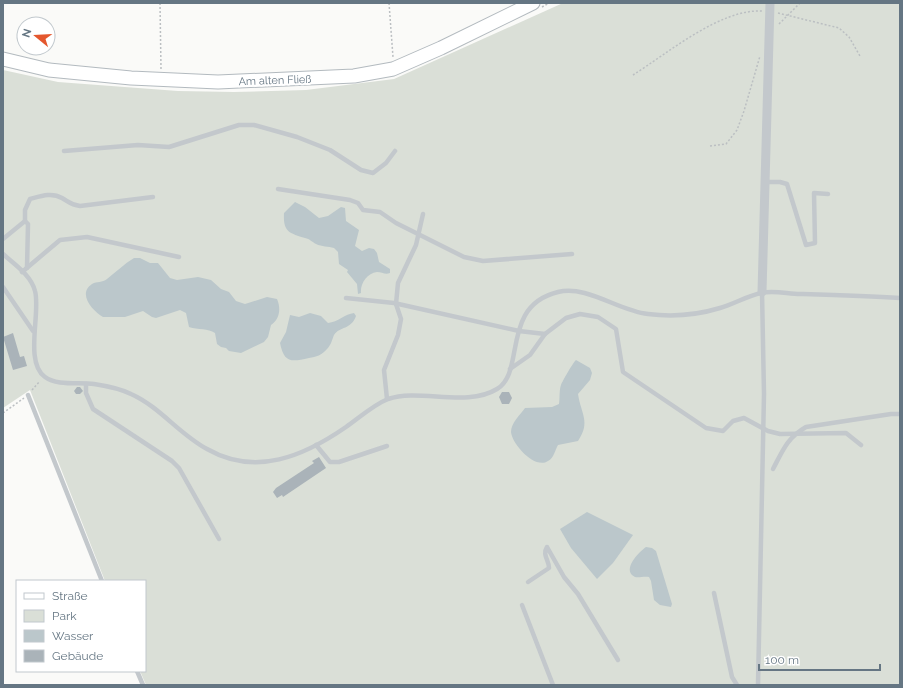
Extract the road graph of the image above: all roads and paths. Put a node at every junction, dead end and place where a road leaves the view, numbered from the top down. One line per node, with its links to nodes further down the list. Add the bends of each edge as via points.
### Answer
1 (160, 3): 13 (path)
2 (389, 3): 11 (path)
3 (533, 3): 11 (main road, Am alten Fließ)
4 (800, 3): 6 (path)
5 (769, 7): 6 (path); 7 (street); 12 (path, via 730,15)
6 (788, 15): 7 (path); 9 (path, via 839,28 849,37)
7 (769, 34): 17 (street)
8 (761, 52): 14 (path, via 737,130 726,144)
9 (860, 56)
10 (3, 59): 13 (main road, Am alten Fließ, via 49,70 80,74)
11 (393, 69): 13 (main road, Am alten Fließ, via 354,76 291,80 218,82)
12 (633, 75)
13 (161, 79)
14 (710, 146)
15 (64, 151): 16 (lane, via 138,145 168,147 239,125 254,125 297,137 330,150 361,170 373,173 386,163)
16 (395, 151)
17 (765, 182): 19 (lane, via 787,184 806,245 815,243 814,193); 31 (street)
18 (278, 188): 23 (lane, via 350,200 358,203 363,210 380,212)
19 (828, 194)
20 (153, 197): 22 (lane, via 80,206 70,205 62,198 48,194 30,199 25,210)
21 (424, 214): 23 (lane)
22 (26, 221): 24 (lane); 28 (lane)
23 (419, 234): 26 (lane, via 473,260); 34 (lane, via 398,284)
24 (3, 239)
25 (3, 254): 29 (lane)
26 (572, 254)
27 (180, 258): 28 (lane, via 87,237 60,240)
28 (27, 268): 29 (lane)
29 (22, 272): 36 (lane, via 29,279 35,292 37,313)
30 (3, 287): 36 (lane)
31 (762, 292): 33 (lane); 35 (lane, via 720,308 697,314 674,315 647,314 579,292 558,292 541,299 523,317); 45 (lane)
32 (346, 298): 34 (lane)
33 (900, 298)
34 (396, 304): 35 (lane); 42 (lane, via 401,319 398,335 384,370)
35 (519, 331): 37 (lane); 38 (lane)
36 (33, 332): 39 (lane, via 34,352 39,370)
37 (545, 334): 38 (lane, via 530,355); 45 (lane, via 566,318 580,314 598,317 616,329 623,372 636,381 706,428 723,431 733,421 744,418)
38 (510, 369): 42 (lane, via 508,379 497,389 479,395 445,398 412,395)
39 (44, 377): 40 (lane); 41 (path)
40 (86, 384): 48 (lane, via 116,387 148,401 180,430 206,449 220,455 261,462 284,459 303,453); 51 (lane, via 86,393 93,409 179,468)
41 (28, 395): 43 (path); 52 (lane)
42 (387, 399): 48 (lane)
43 (3, 412)
44 (900, 414): 46 (lane, via 806,428)
45 (763, 428): 46 (lane, via 780,434); 61 (lane)
46 (794, 434): 47 (lane, via 846,434); 50 (lane)
47 (861, 444)
48 (316, 445): 49 (lane, via 330,462 339,462)
49 (387, 446)
50 (773, 469)
51 (219, 538)
52 (102, 580)
53 (528, 582): 56 (lane, via 549,568 545,556 547,547)
54 (714, 593): 60 (lane, via 732,677)
55 (522, 605): 59 (lane)
56 (618, 660)
57 (137, 672): 58 (lane)
58 (143, 685)
59 (553, 685)
60 (736, 685)
61 (758, 685)

